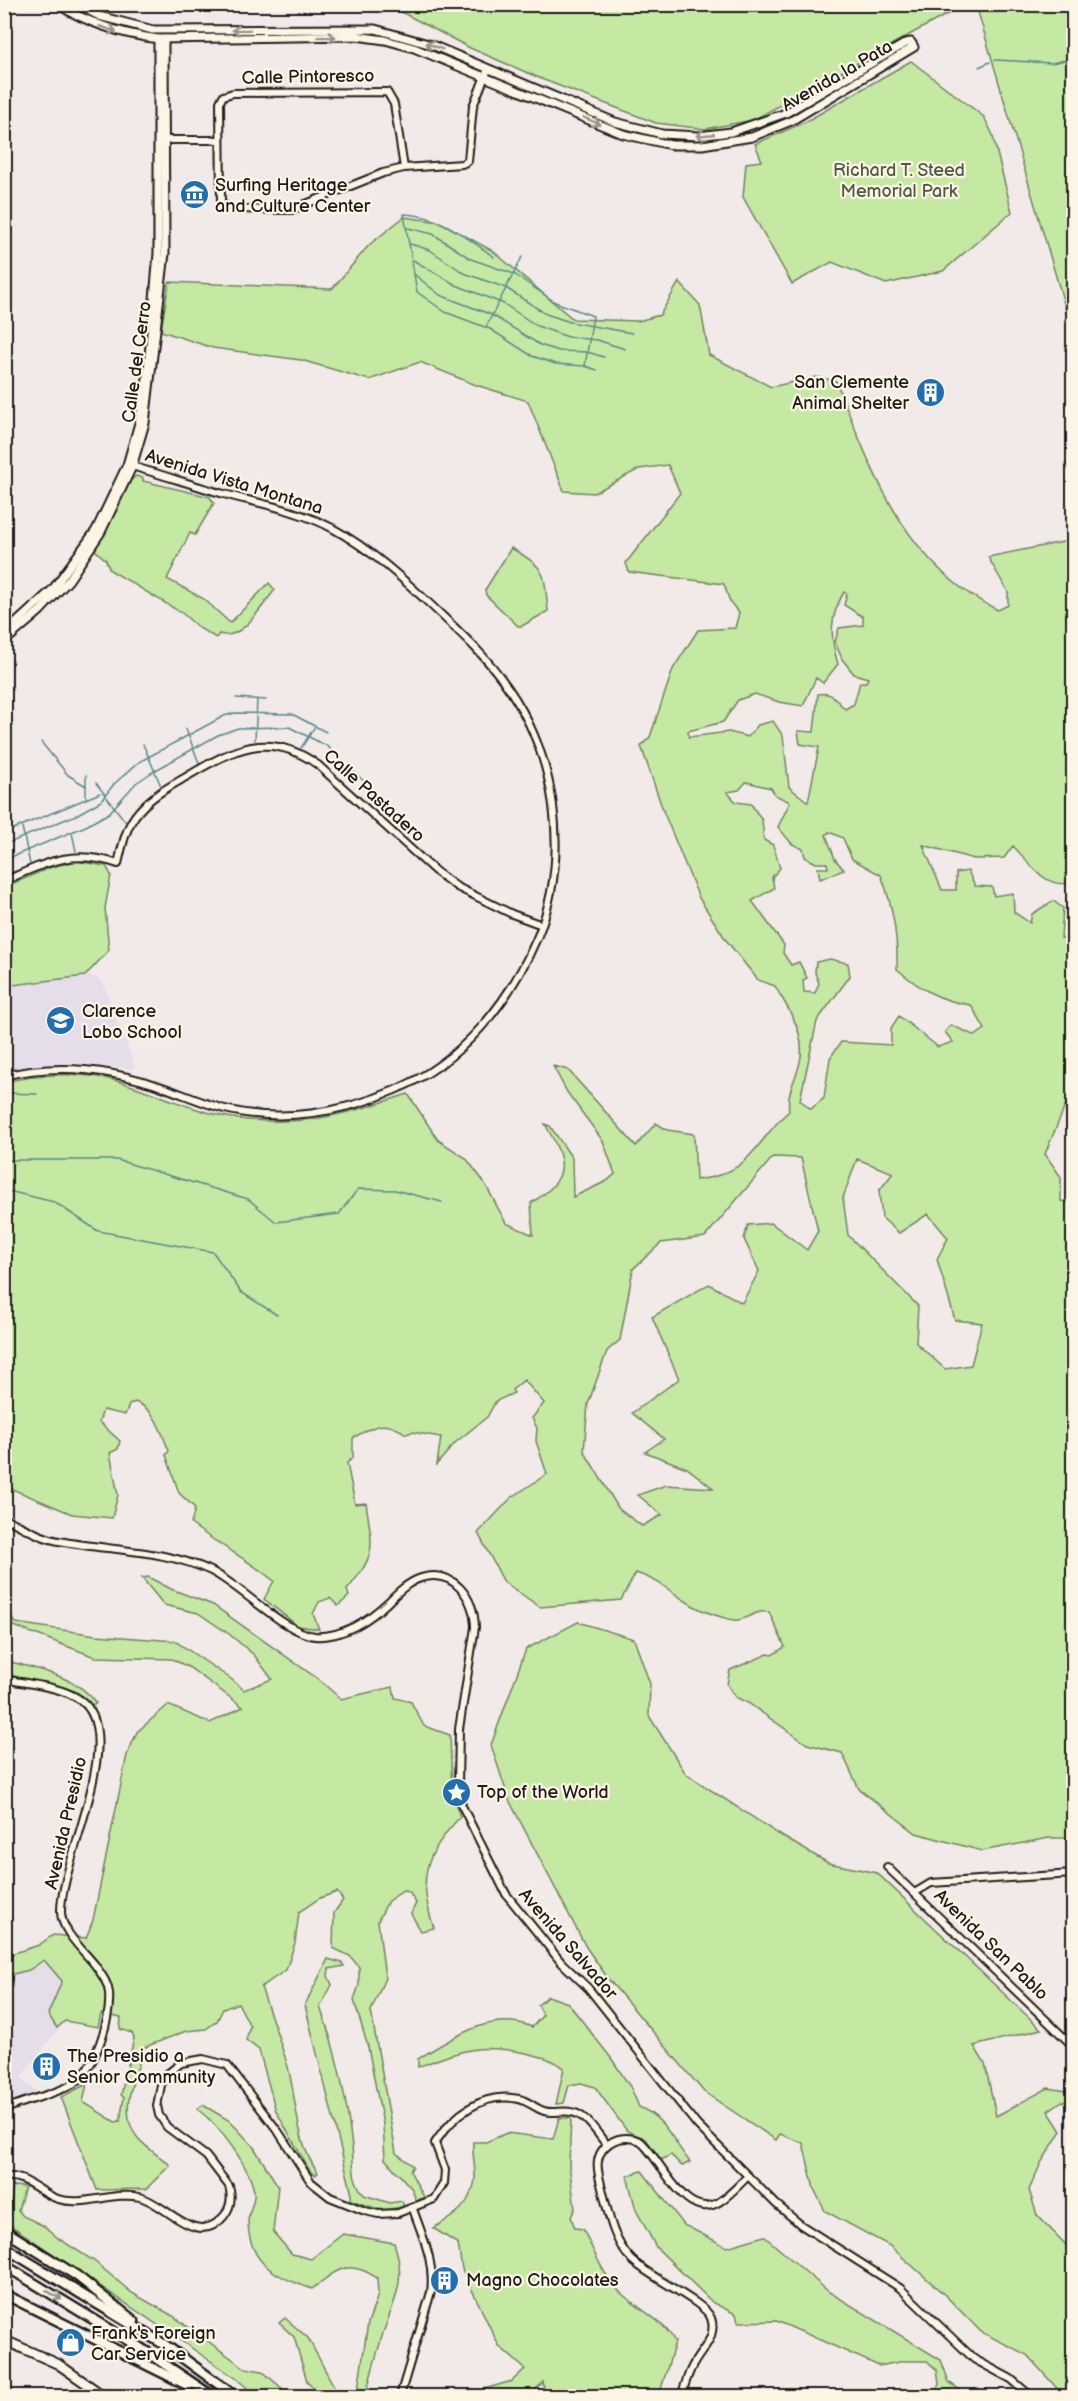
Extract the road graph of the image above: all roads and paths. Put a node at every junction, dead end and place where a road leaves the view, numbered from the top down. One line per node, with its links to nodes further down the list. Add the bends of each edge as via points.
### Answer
1 (57, 4): 4 (main road, Avenida la Pata, one-way to 4, via 94,24 130,36)
2 (76, 4): 3 (main road, Avenida la Pata, via 99,16)
3 (153, 30): 4 (main road); 5 (main road, Avenida la Pata, one-way to 3, via 410,37 375,29)
4 (161, 39): 6 (main road, Avenida la Pata, one-way to 6, via 356,36 414,48); 7 (main road, Calle del Cerro); 10 (main road, Calle del Cerro, via 158,253 147,379)
5 (488, 69): 6 (street); 6 (main road, Avenida la Pata, one-way to 5, via 623,134 671,145 702,145 752,137 791,121 914,47 911,42 906,43 762,123 698,136 662,134 623,124)
6 (484, 77): 9 (street, via 472,111 468,161)
7 (165, 140): 8 (street); 10 (main road, Calle del Cerro, via 165,253 146,423)
8 (220, 140): 9 (street, via 220,200 230,209 296,209 369,178); 9 (street, Calle Pintoresco, via 220,102 233,93 387,92 393,100)
9 (404, 168)
10 (130, 466): 11 (main road, Calle del Cerro, via 84,549 52,589); 12 (main road, Calle del Cerro, via 101,532 69,580); 14 (street, Avenida Vista Montana, via 299,513 330,528 387,564 502,678 539,746 552,796 554,865)
11 (4, 634)
12 (4, 642)
13 (4, 881): 14 (street, Calle Pastadero, via 68,856 102,858 118,864 127,828 156,795 229,753 273,745 306,756 318,765 457,887)
14 (542, 925): 15 (street, Avenida Vista Montana, via 515,984 474,1036 430,1071 399,1089 360,1104 316,1113 264,1115 225,1109 112,1073 55,1069)
15 (4, 1076)
16 (4, 1518): 24 (street, Avenida Salvador, via 57,1541 187,1561 231,1583 296,1631 315,1636 351,1629 420,1578 438,1576 459,1586 475,1610 476,1627 459,1729 458,1784 462,1806 483,1853 506,1894 561,1962 590,1989 697,2125)
17 (4, 1679): 22 (street, Avenida Presidio, via 78,1698 92,1712 97,1728 97,1766 61,1912 66,1928 104,1978 109,1992 102,2035 84,2075 72,2084)
18 (886, 1867): 20 (street, Avenida San Pablo)
19 (1074, 1874): 20 (street, via 931,1883)
20 (916, 1892): 21 (street, Avenida San Pablo)
21 (1074, 2047)
22 (4, 2110)
23 (607, 2145): 24 (street, via 625,2138 640,2141 687,2199 698,2205 710,2206 721,2201); 26 (street, via 582,2115 570,2111 546,2112 520,2099 502,2097 464,2109 435,2143 444,2163 444,2183 434,2199); 37 (street, via 600,2153 597,2169 622,2248 644,2271 704,2308 712,2321 712,2335 693,2365)
24 (748, 2176): 38 (street, Avenida Salvador, via 789,2217 900,2288 974,2359 1011,2379)
25 (4, 2177): 26 (street, via 18,2177 59,2199 137,2196 193,2227 216,2223 229,2208 229,2186 197,2146 164,2124 158,2106 161,2085 172,2068 203,2059 227,2066 278,2131 311,2182 330,2197 378,2214)
26 (413, 2209): 36 (street, via 433,2277)
27 (4, 2230): 32 (highway, via 77,2276)
28 (5, 2247): 32 (highway)
29 (4, 2265): 34 (highway, one-way to 34)
30 (4, 2294): 34 (highway)
31 (4, 2340): 33 (main road, via 58,2364)
32 (165, 2345): 35 (highway)
33 (104, 2397)
34 (211, 2397)
35 (235, 2397)
36 (400, 2397)
37 (681, 2397)
38 (1030, 2397)

